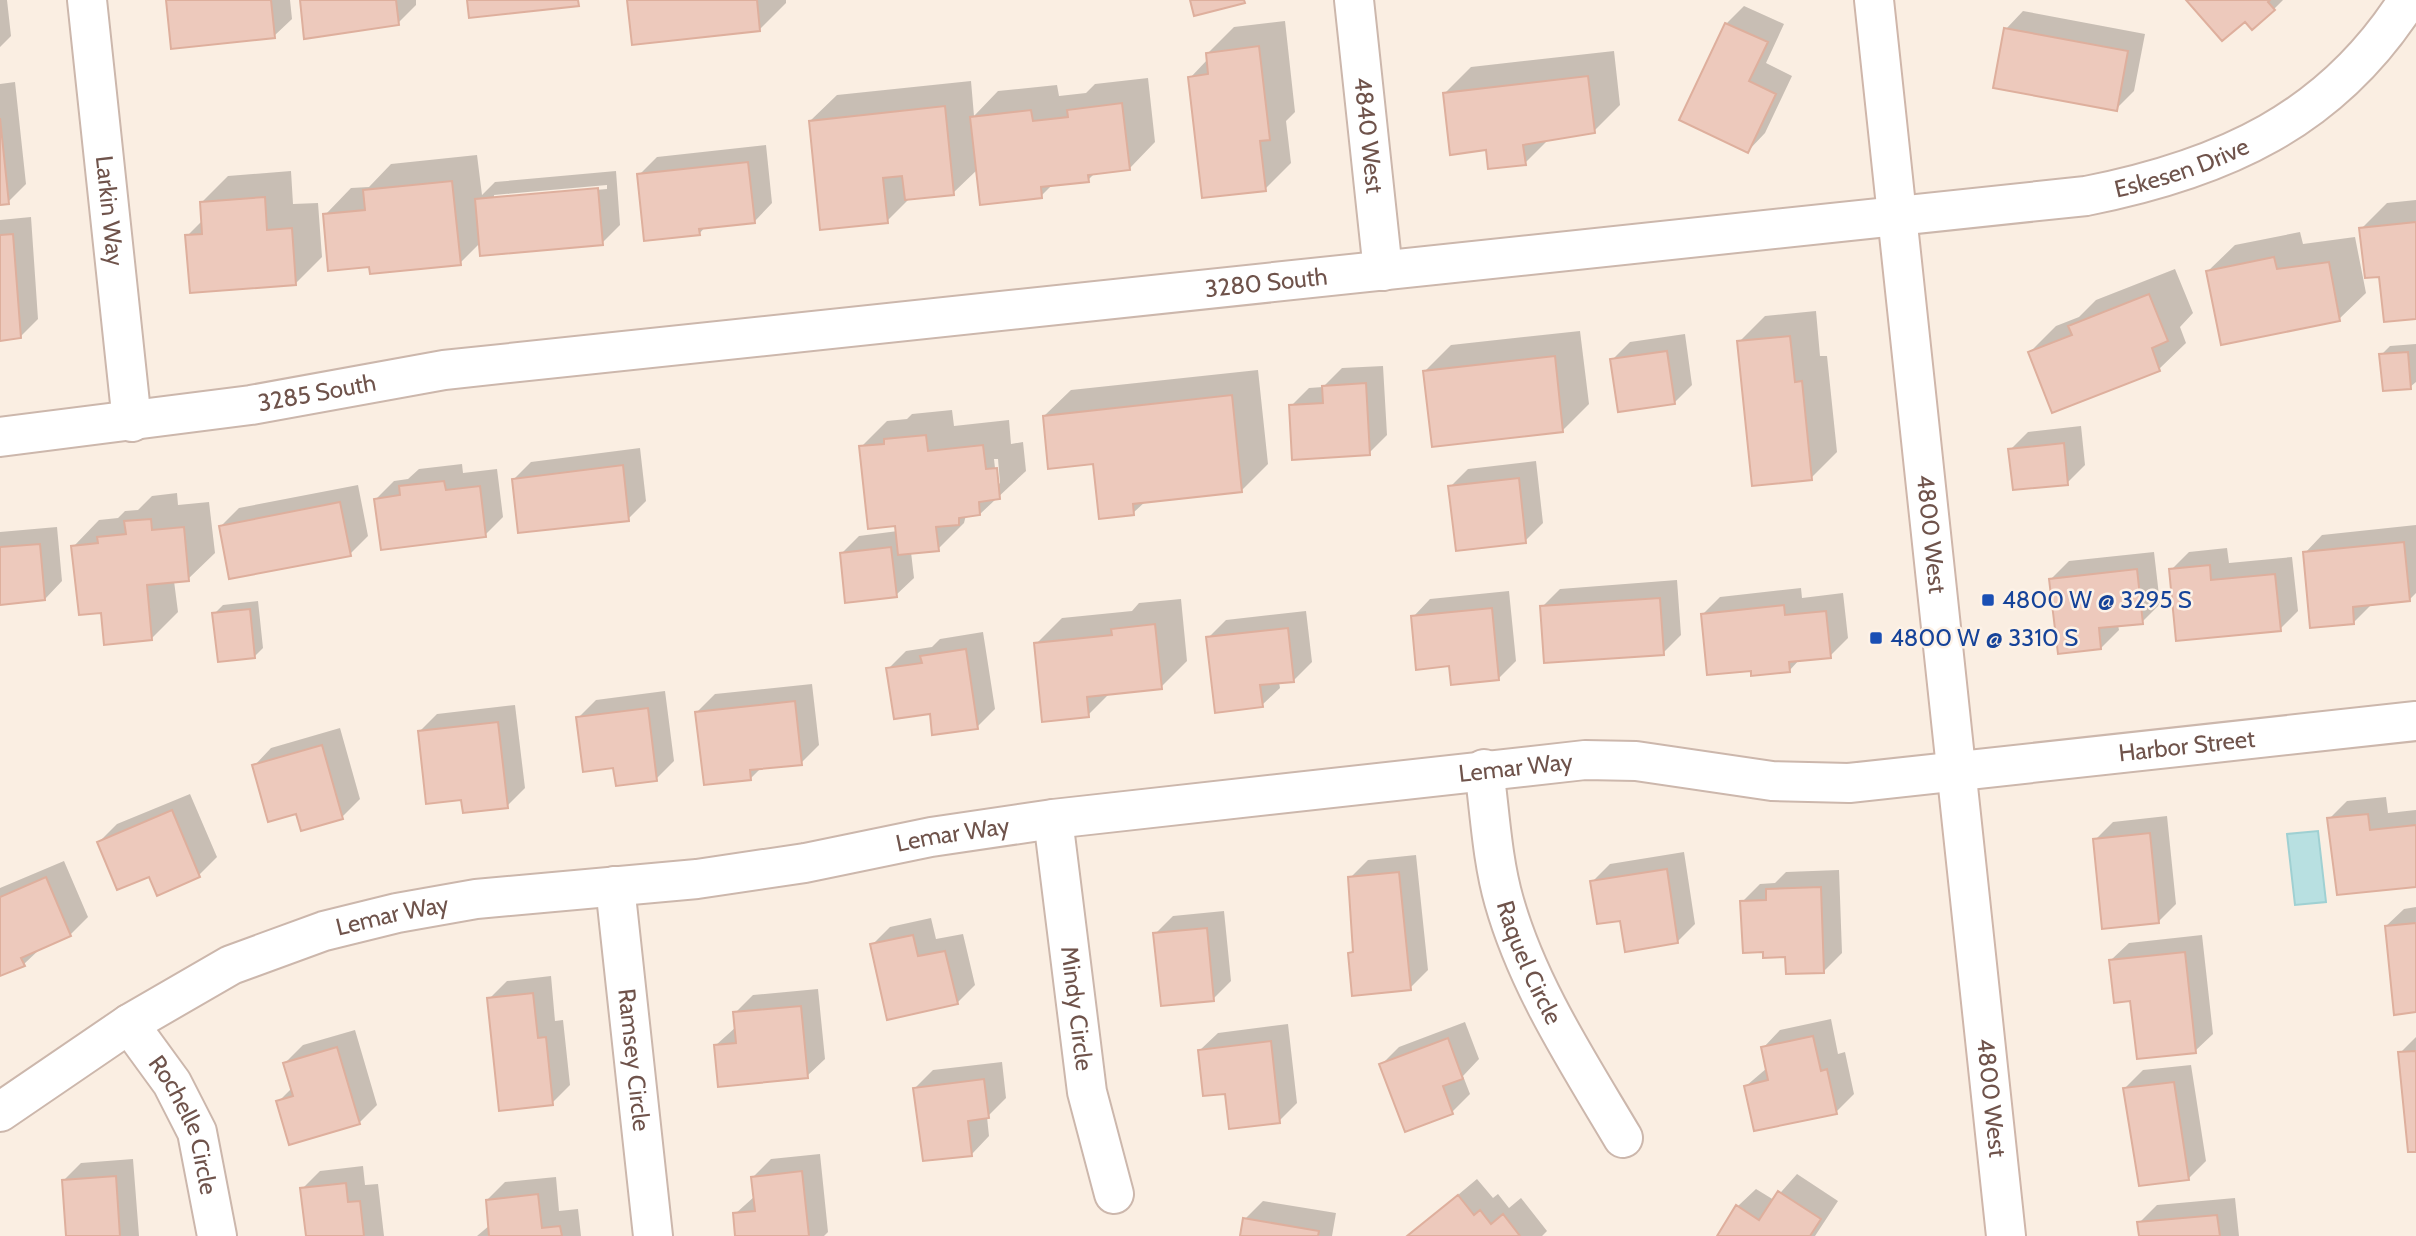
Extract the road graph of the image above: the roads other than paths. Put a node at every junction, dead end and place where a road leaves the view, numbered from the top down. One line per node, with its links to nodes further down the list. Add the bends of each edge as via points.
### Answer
1 (87, 0): 8 (street, Larkin Way)
2 (1354, 0): 6 (street, 4840 West)
3 (1874, 0): 5 (street, 4800 West)
4 (2407, 16): 5 (street, Eskesen Drive, via 2327,94 2283,125 2184,173 2086,196)
5 (1897, 217): 6 (street, 3280 South); 12 (street, 4800 West)
6 (1382, 271): 7 (street, 3280 South)
7 (634, 350): 8 (street, 3285 South, via 444,370)
8 (132, 422): 9 (street, 3285 South)
9 (0, 437)
10 (2416, 721): 12 (street, Harbor Street)
11 (1484, 769): 12 (street, Lemar Way, via 1585,760 1636,761 1772,781 1849,783); 13 (street, Lemar Way); 17 (street, Raquel Circle, via 1503,898 1521,955)
12 (1956, 771): 21 (street, 4800 West)
13 (1053, 819): 14 (street, Lemar Way, via 931,837 805,863); 18 (street, Mindy Circle, via 1087,1092)
14 (615, 886): 15 (street, Lemar Way, via 476,899 324,931 231,965); 20 (street, Ramsey Circle)
15 (129, 1024): 16 (street, Lemar Way); 19 (street, Rochelle Circle, via 172,1083 197,1132)
16 (0, 1112)
17 (1623, 1138)
18 (1114, 1194)
19 (217, 1236)
20 (653, 1236)
21 (2006, 1236)

